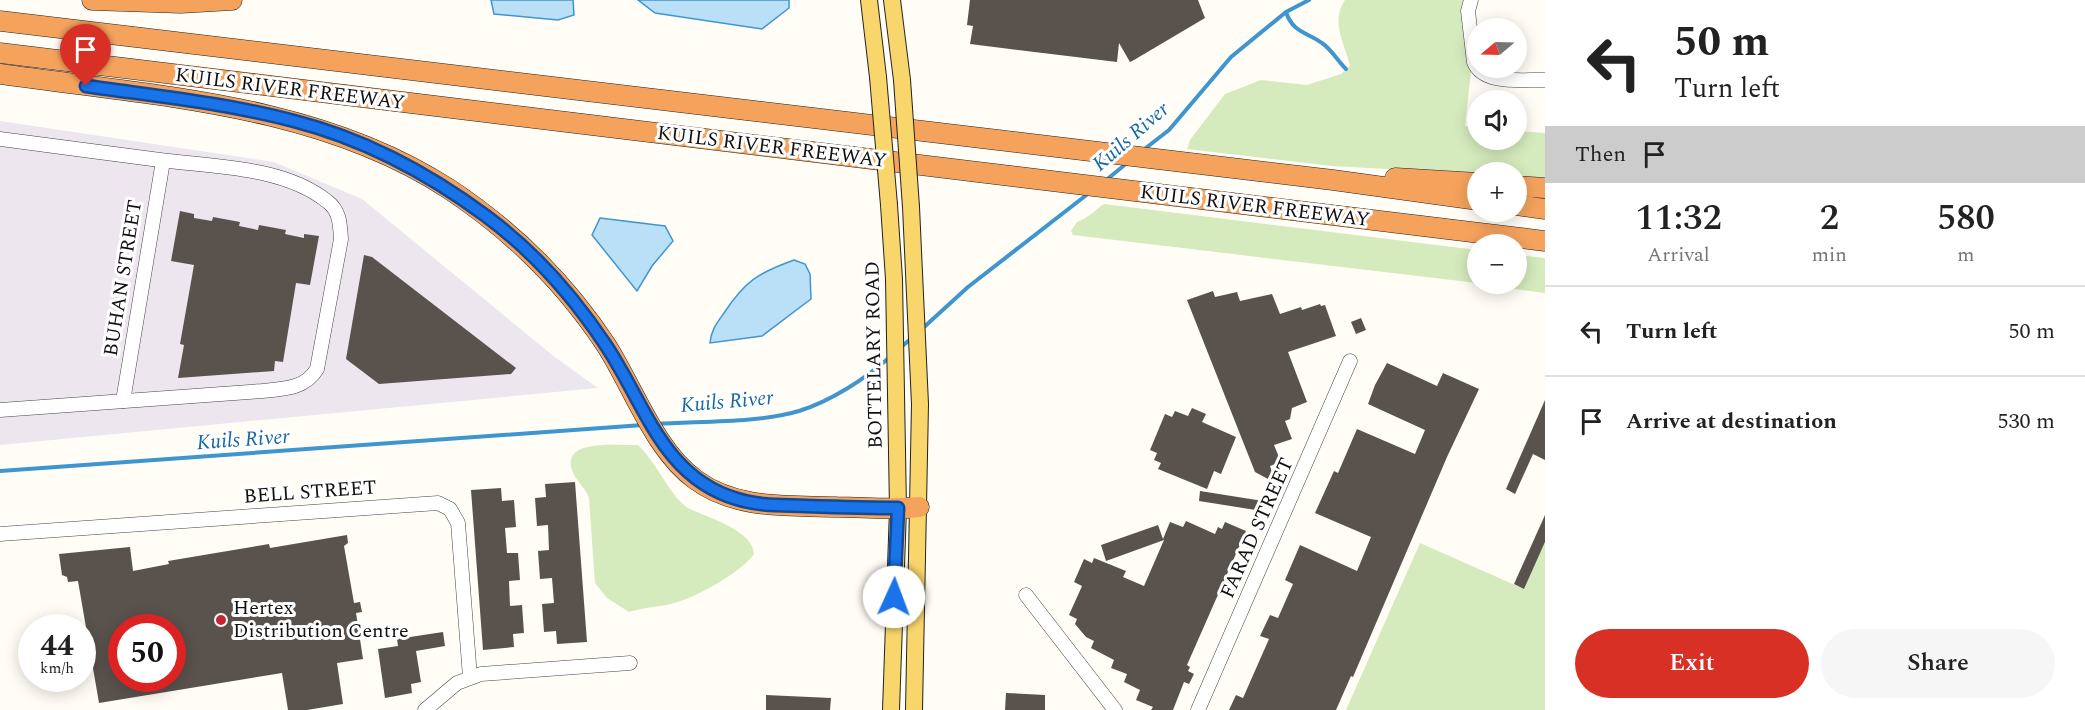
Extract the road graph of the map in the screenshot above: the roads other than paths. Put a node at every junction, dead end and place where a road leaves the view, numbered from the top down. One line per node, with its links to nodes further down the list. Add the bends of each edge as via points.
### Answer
1 (92, 0): 2 (highway)
2 (232, 0)
3 (869, 0): 24 (main road, BOTTELARY ROAD, bridge, via 890,205)
4 (892, 0): 23 (main road, bridge, via 916,267)
5 (1471, 0): 9 (street, via 1467,11 1478,70 1492,77)
6 (0, 21): 12 (highway, KUILS RIVER FREEWAY)
7 (0, 52): 19 (highway, KUILS RIVER FREEWAY)
8 (0, 74): 24 (highway, via 295,121 405,164 488,217 534,258 582,312 624,374 662,443 685,471 713,490 760,504)
9 (1545, 80)
10 (0, 139): 11 (street)
11 (163, 161): 21 (street, BUHAN STREET); 21 (street, via 264,175 316,194 336,212 341,239 317,369 311,379 290,388)
12 (1333, 180): 13 (highway, via 1375,177); 16 (highway, KUILS RIVER FREEWAY)
13 (1467, 182)
14 (1527, 187): 15 (highway)
15 (1545, 188)
16 (1467, 198)
17 (1527, 207): 18 (highway)
18 (1545, 209)
19 (1543, 242)
20 (1350, 361): 33 (street, FARAD STREET)
21 (123, 401): 22 (street)
22 (0, 410)
23 (919, 507): 24 (highway); 31 (main road)
24 (898, 508): 30 (main road, BOTTELARY ROAD)
25 (0, 534): 28 (street, BELL STREET, via 438,503 450,509 458,523)
26 (1026, 595): 32 (street)
27 (630, 663): 28 (street)
28 (470, 677): 29 (street, via 450,687)
29 (425, 710)
30 (891, 710)
31 (914, 710)
32 (1115, 710)
33 (1198, 710)

